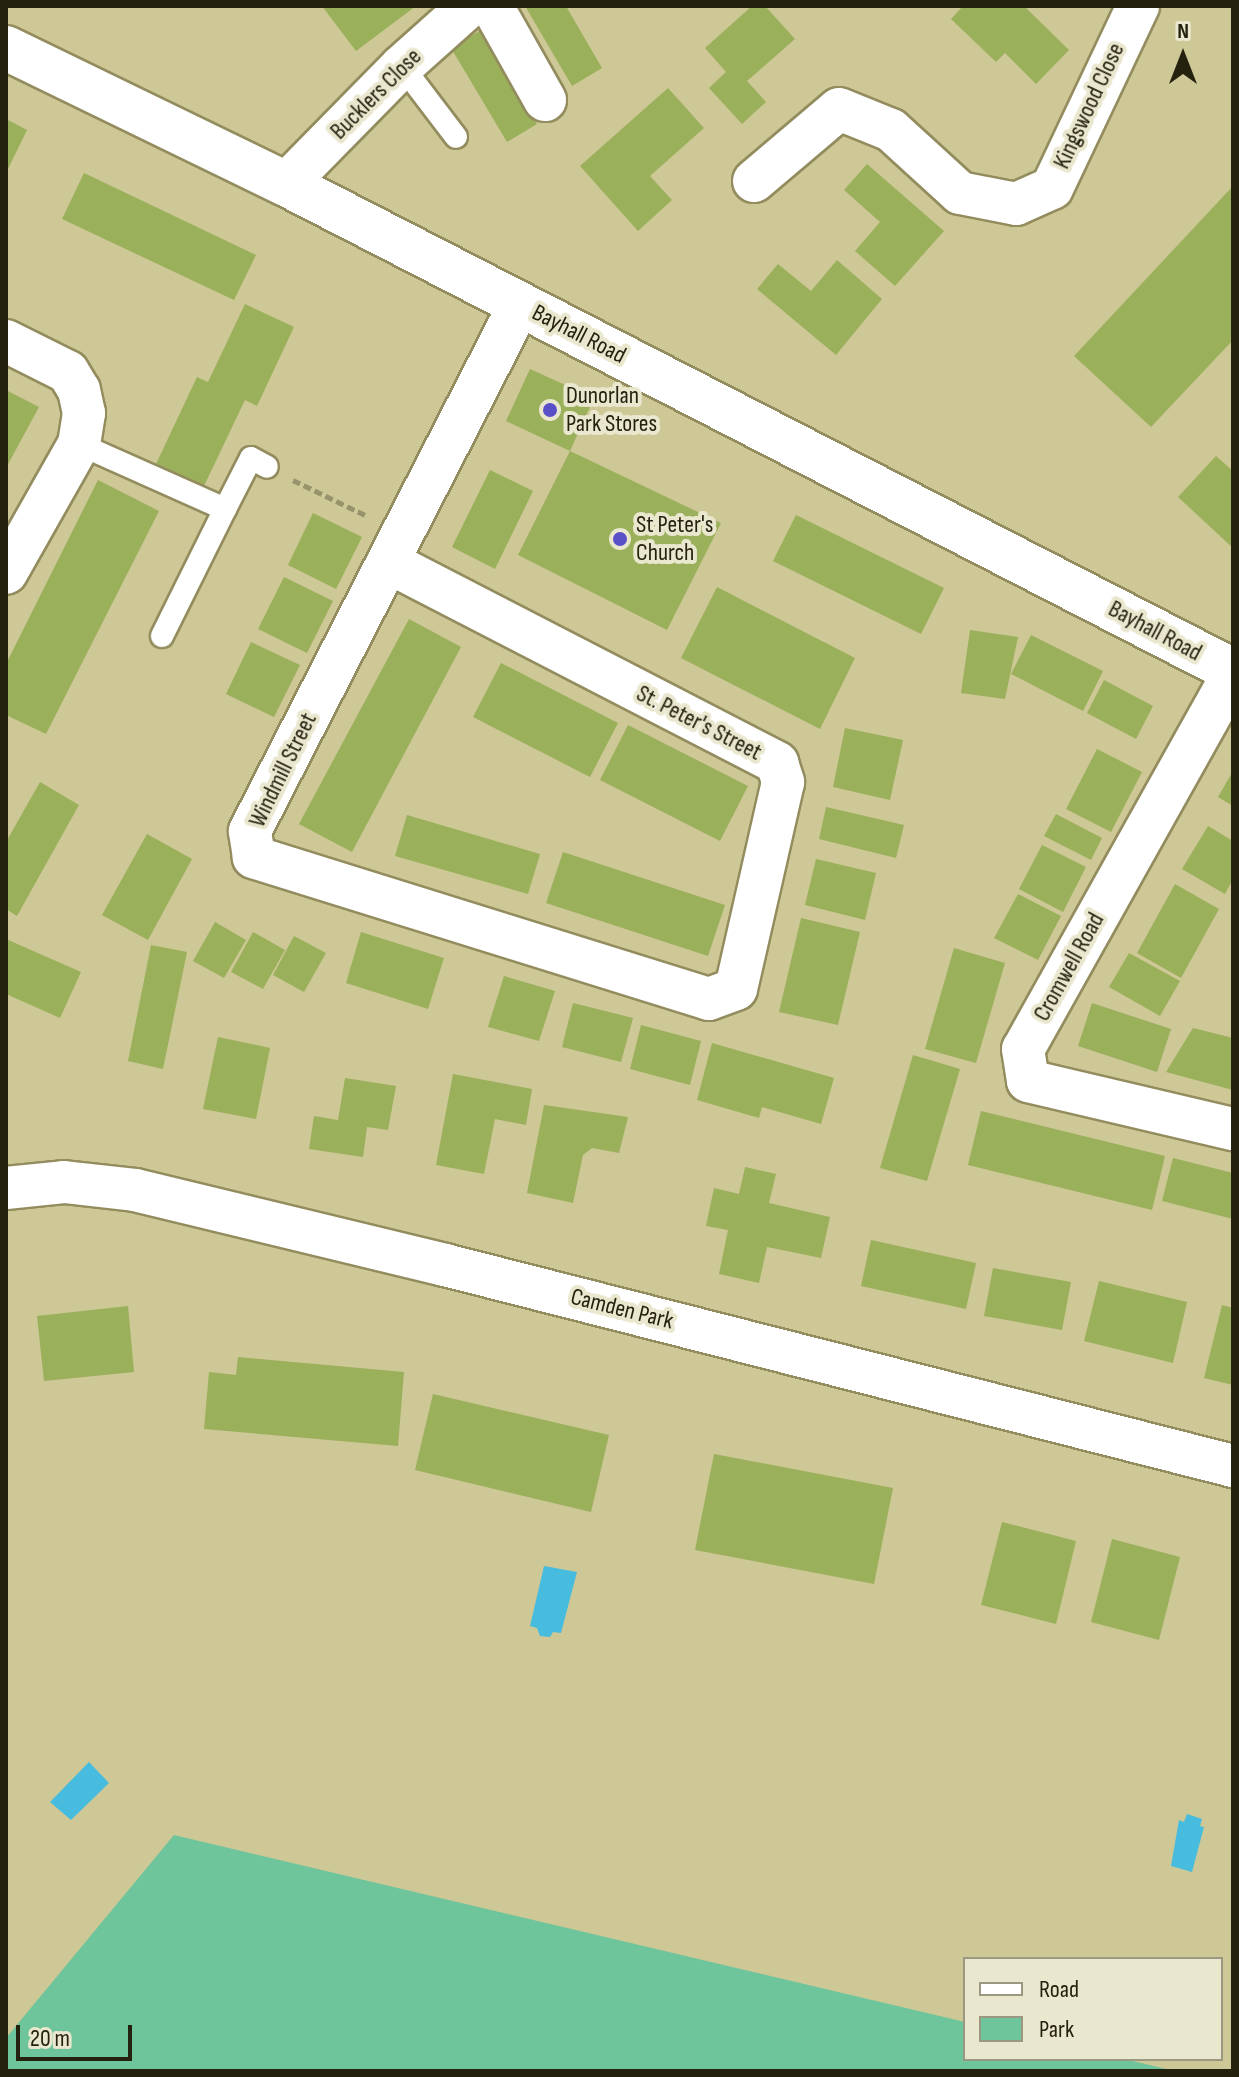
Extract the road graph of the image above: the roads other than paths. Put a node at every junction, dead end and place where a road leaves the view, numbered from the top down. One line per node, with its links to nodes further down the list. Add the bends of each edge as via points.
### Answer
1 (469, 6): 5 (street, Bucklers Close)
2 (492, 6): 6 (street)
3 (1138, 6): 8 (street, Kingswood Close, via 1052,188 1016,204 960,193 891,130 839,109)
4 (6, 48): 9 (street, Bayhall Road)
5 (402, 66): 7 (lane); 9 (street, Bucklers Close)
6 (545, 100)
7 (456, 137)
8 (754, 181)
9 (286, 184): 10 (street, Bayhall Road)
10 (520, 304): 15 (street, Windmill Street); 18 (street, Bayhall Road)
11 (6, 341): 12 (street, via 68,372 84,413)
12 (79, 444): 14 (lane); 16 (street)
13 (267, 467): 14 (lane, via 251,458)
14 (225, 509): 17 (lane)
15 (397, 549): 19 (street, St. Peter's Street, via 777,763 783,782 736,989); 19 (street, Windmill Street, via 250,831 254,857)
16 (6, 573)
17 (162, 636)
18 (1233, 673): 20 (street, Cromwell Road, via 1023,1049 1028,1081)
19 (709, 999)
20 (1233, 1129)
21 (6, 1188): 22 (street, Camden Park, via 64,1182 135,1190)
22 (1233, 1466)

